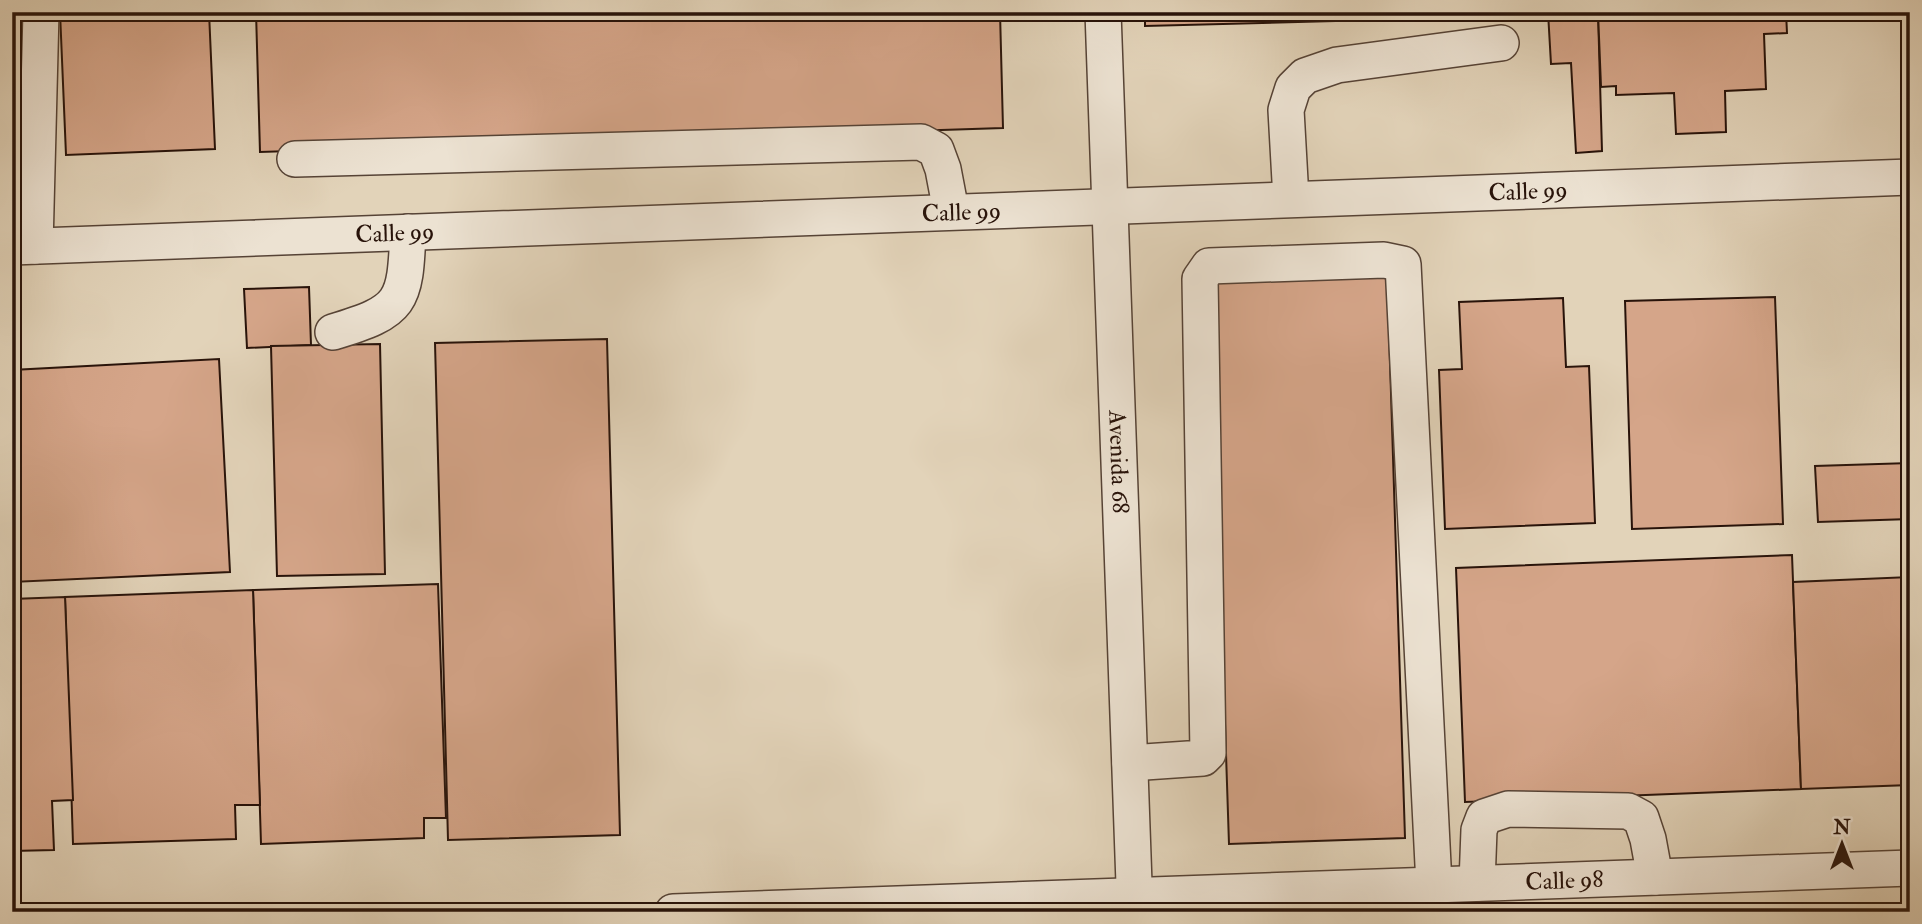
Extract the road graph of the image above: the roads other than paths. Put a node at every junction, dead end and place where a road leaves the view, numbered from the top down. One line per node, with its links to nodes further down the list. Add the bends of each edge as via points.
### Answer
1 (41, 12): 10 (lane)
2 (1103, 12): 7 (lane, Avenida 68)
3 (1501, 43): 6 (lane, via 1337,65 1305,76 1293,88 1286,110)
4 (295, 159): 8 (lane, via 921,142 936,150)
5 (1910, 177): 6 (lane, Calle 99)
6 (1291, 199): 7 (lane, Calle 99)
7 (1110, 205): 8 (lane, Calle 99); 12 (lane, Avenida 68)
8 (951, 211): 9 (lane, Calle 99)
9 (408, 232): 10 (lane, Calle 99); 11 (lane, via 406,276 396,303 371,320)
10 (24, 246)
11 (333, 332)
12 (1130, 763): 16 (lane, via 1203,758 1208,752 1200,279 1209,266 1384,260 1403,264); 17 (lane, Avenida 68)
13 (1910, 868): 14 (lane, Calle 98)
14 (1655, 877): 15 (lane, Calle 98); 15 (lane, via 1641,818 1628,811 1508,809 1484,817 1479,830)
15 (1478, 883): 16 (lane, Calle 98)
16 (1434, 885): 17 (lane, Calle 98)
17 (1135, 904): 18 (lane, Calle 98)
18 (1025, 906): 19 (lane, Calle 98)
19 (693, 911)

